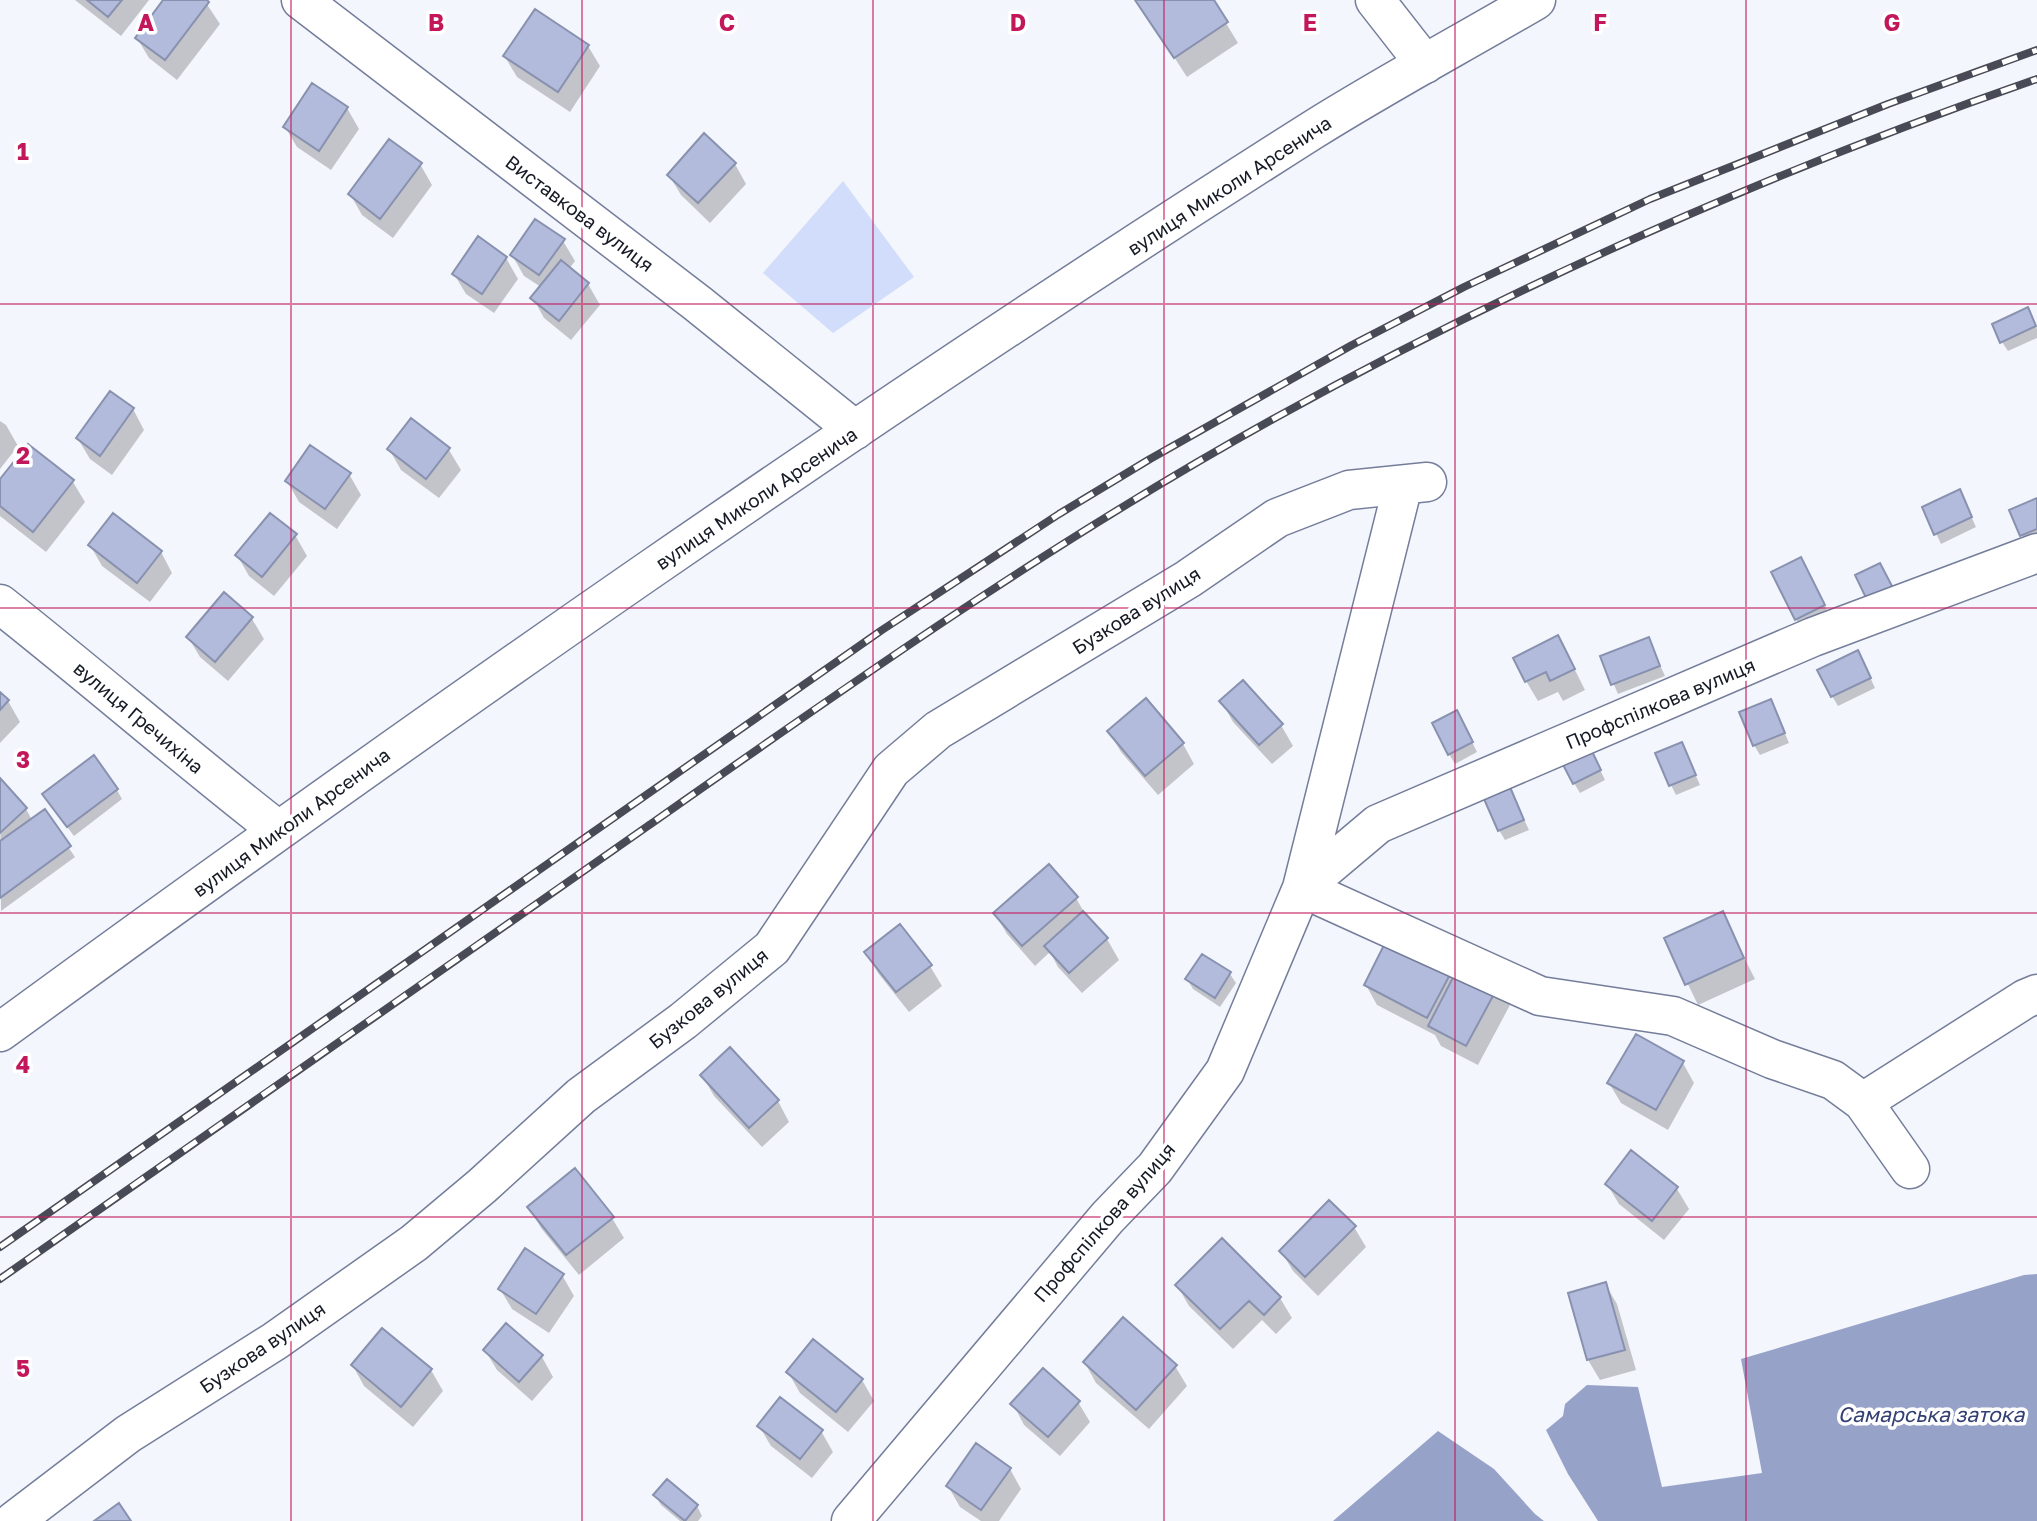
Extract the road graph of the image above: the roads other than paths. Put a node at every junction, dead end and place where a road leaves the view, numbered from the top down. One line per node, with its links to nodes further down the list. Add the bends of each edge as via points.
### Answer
1 (301, 0): 5 (street, Виставкова вулиця)
2 (1375, 0): 4 (street)
3 (1536, 0): 4 (street, вулиця Миколи Арсенича)
4 (1425, 64): 5 (street, вулиця Миколи Арсенича, via 1304,136)
5 (855, 430): 9 (street, вулиця Миколи Арсенича)
6 (1415, 484): 10 (street, Профспілкова вулиця); 15 (street, Бузкова вулиця, via 1349,489 1277,518 1188,579 938,730 891,770 772,948 580,1096 414,1242 275,1341 128,1434)
7 (2037, 553): 10 (street, Профспілкова вулиця, via 1813,637 1378,824)
8 (0, 604): 9 (street, вулиця Гречихіна)
9 (278, 830): 12 (street, вулиця Миколи Арсенича)
10 (1302, 888): 13 (street, via 1540,996 1673,1016 1833,1080); 16 (street, Профспілкова вулиця, via 1224,1071 1155,1168 1098,1228)
11 (2037, 994): 13 (street)
12 (0, 1032)
13 (1863, 1102): 14 (street)
14 (1910, 1169)
15 (14, 1521)
16 (851, 1521)

